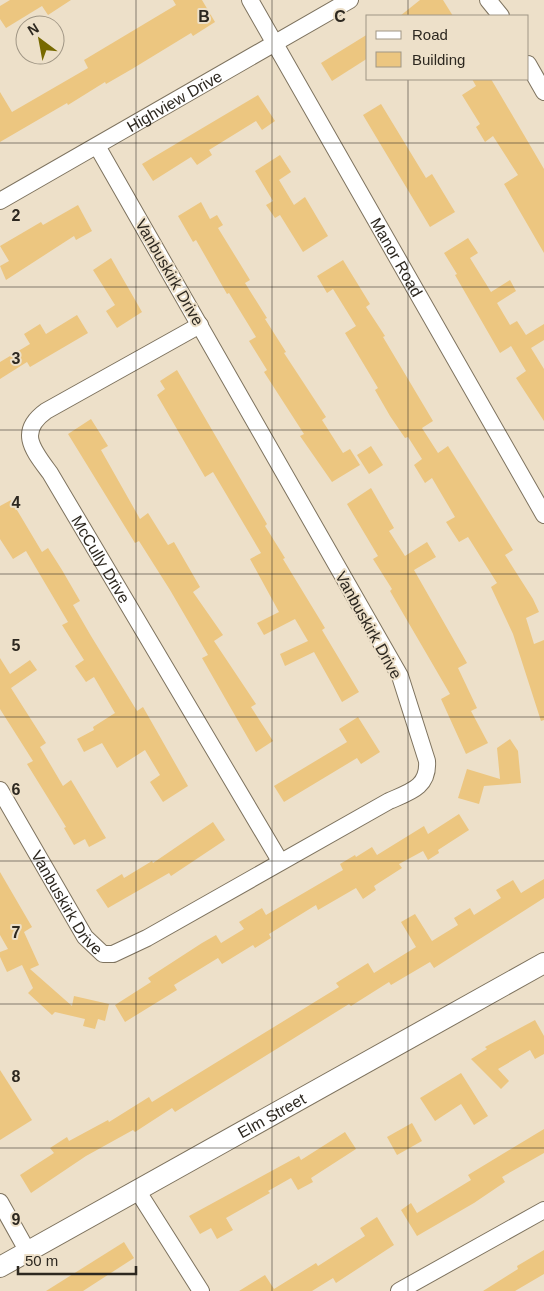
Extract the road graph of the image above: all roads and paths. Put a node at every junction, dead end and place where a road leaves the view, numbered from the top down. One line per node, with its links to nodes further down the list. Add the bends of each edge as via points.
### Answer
1 (250, 0): 5 (street, Manor Road)
2 (350, 0): 5 (street, Highview Drive)
3 (488, 0): 4 (street)
4 (499, 15)
5 (275, 43): 8 (street, Highview Drive); 11 (street, Manor Road)
6 (529, 66): 7 (street)
7 (544, 92)
8 (97, 146): 9 (street, Highview Drive); 10 (street, Vanbuskirk Drive)
9 (0, 201)
10 (200, 325): 13 (street, Vanbuskirk Drive, via 400,676 427,761 425,780 417,788); 13 (street, McCully Drive, via 46,411 30,427 30,441)
11 (544, 515)
12 (0, 790): 13 (street, Vanbuskirk Drive, via 85,937 103,954 113,954 147,938)
13 (280, 861)
14 (544, 964): 15 (main road, Elm Street)
15 (137, 1190): 18 (main road, Elm Street); 20 (street)
16 (0, 1202): 18 (street)
17 (544, 1210): 21 (street)
18 (28, 1252): 19 (main road, Elm Street)
19 (0, 1267)
20 (200, 1291)
21 (399, 1291)

